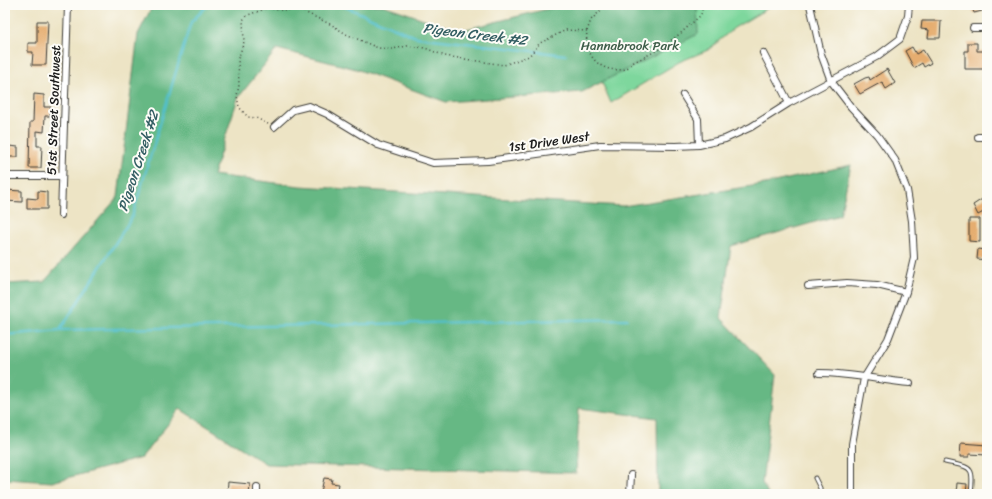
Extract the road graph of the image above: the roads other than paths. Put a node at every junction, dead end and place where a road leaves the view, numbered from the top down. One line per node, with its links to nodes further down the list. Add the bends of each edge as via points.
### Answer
1 (68, 5): 15 (street, 51st Street Southwest)
2 (810, 5): 7 (street, via 820,54)
3 (909, 5): 7 (street, 1st Drive West, via 900,39 876,57)
4 (973, 28): 5 (street)
5 (987, 28)
6 (763, 53): 9 (street)
7 (831, 81): 9 (street, 1st Drive West); 18 (street, via 895,160 907,190 914,258)
8 (683, 95): 13 (street, via 698,119)
9 (789, 103): 13 (street, 1st Drive West, via 725,139)
10 (274, 126): 13 (street, 1st Drive West, via 293,110 309,106 378,145 433,163 488,161 600,145)
11 (978, 137): 12 (street)
12 (987, 137)
13 (699, 145)
14 (5, 176): 15 (street)
15 (62, 176): 16 (street, 51st Street Southwest)
16 (61, 215)
17 (808, 286): 18 (street, via 847,283 877,285)
18 (906, 292): 20 (street, via 888,339)
19 (819, 373): 20 (street)
20 (864, 378): 21 (street); 27 (street, via 852,444)
21 (910, 383)
22 (945, 462): 28 (lane, via 971,470)
23 (631, 475): 25 (street)
24 (815, 478): 26 (lane)
25 (630, 494)
26 (820, 494)
27 (852, 494)
28 (971, 494)

